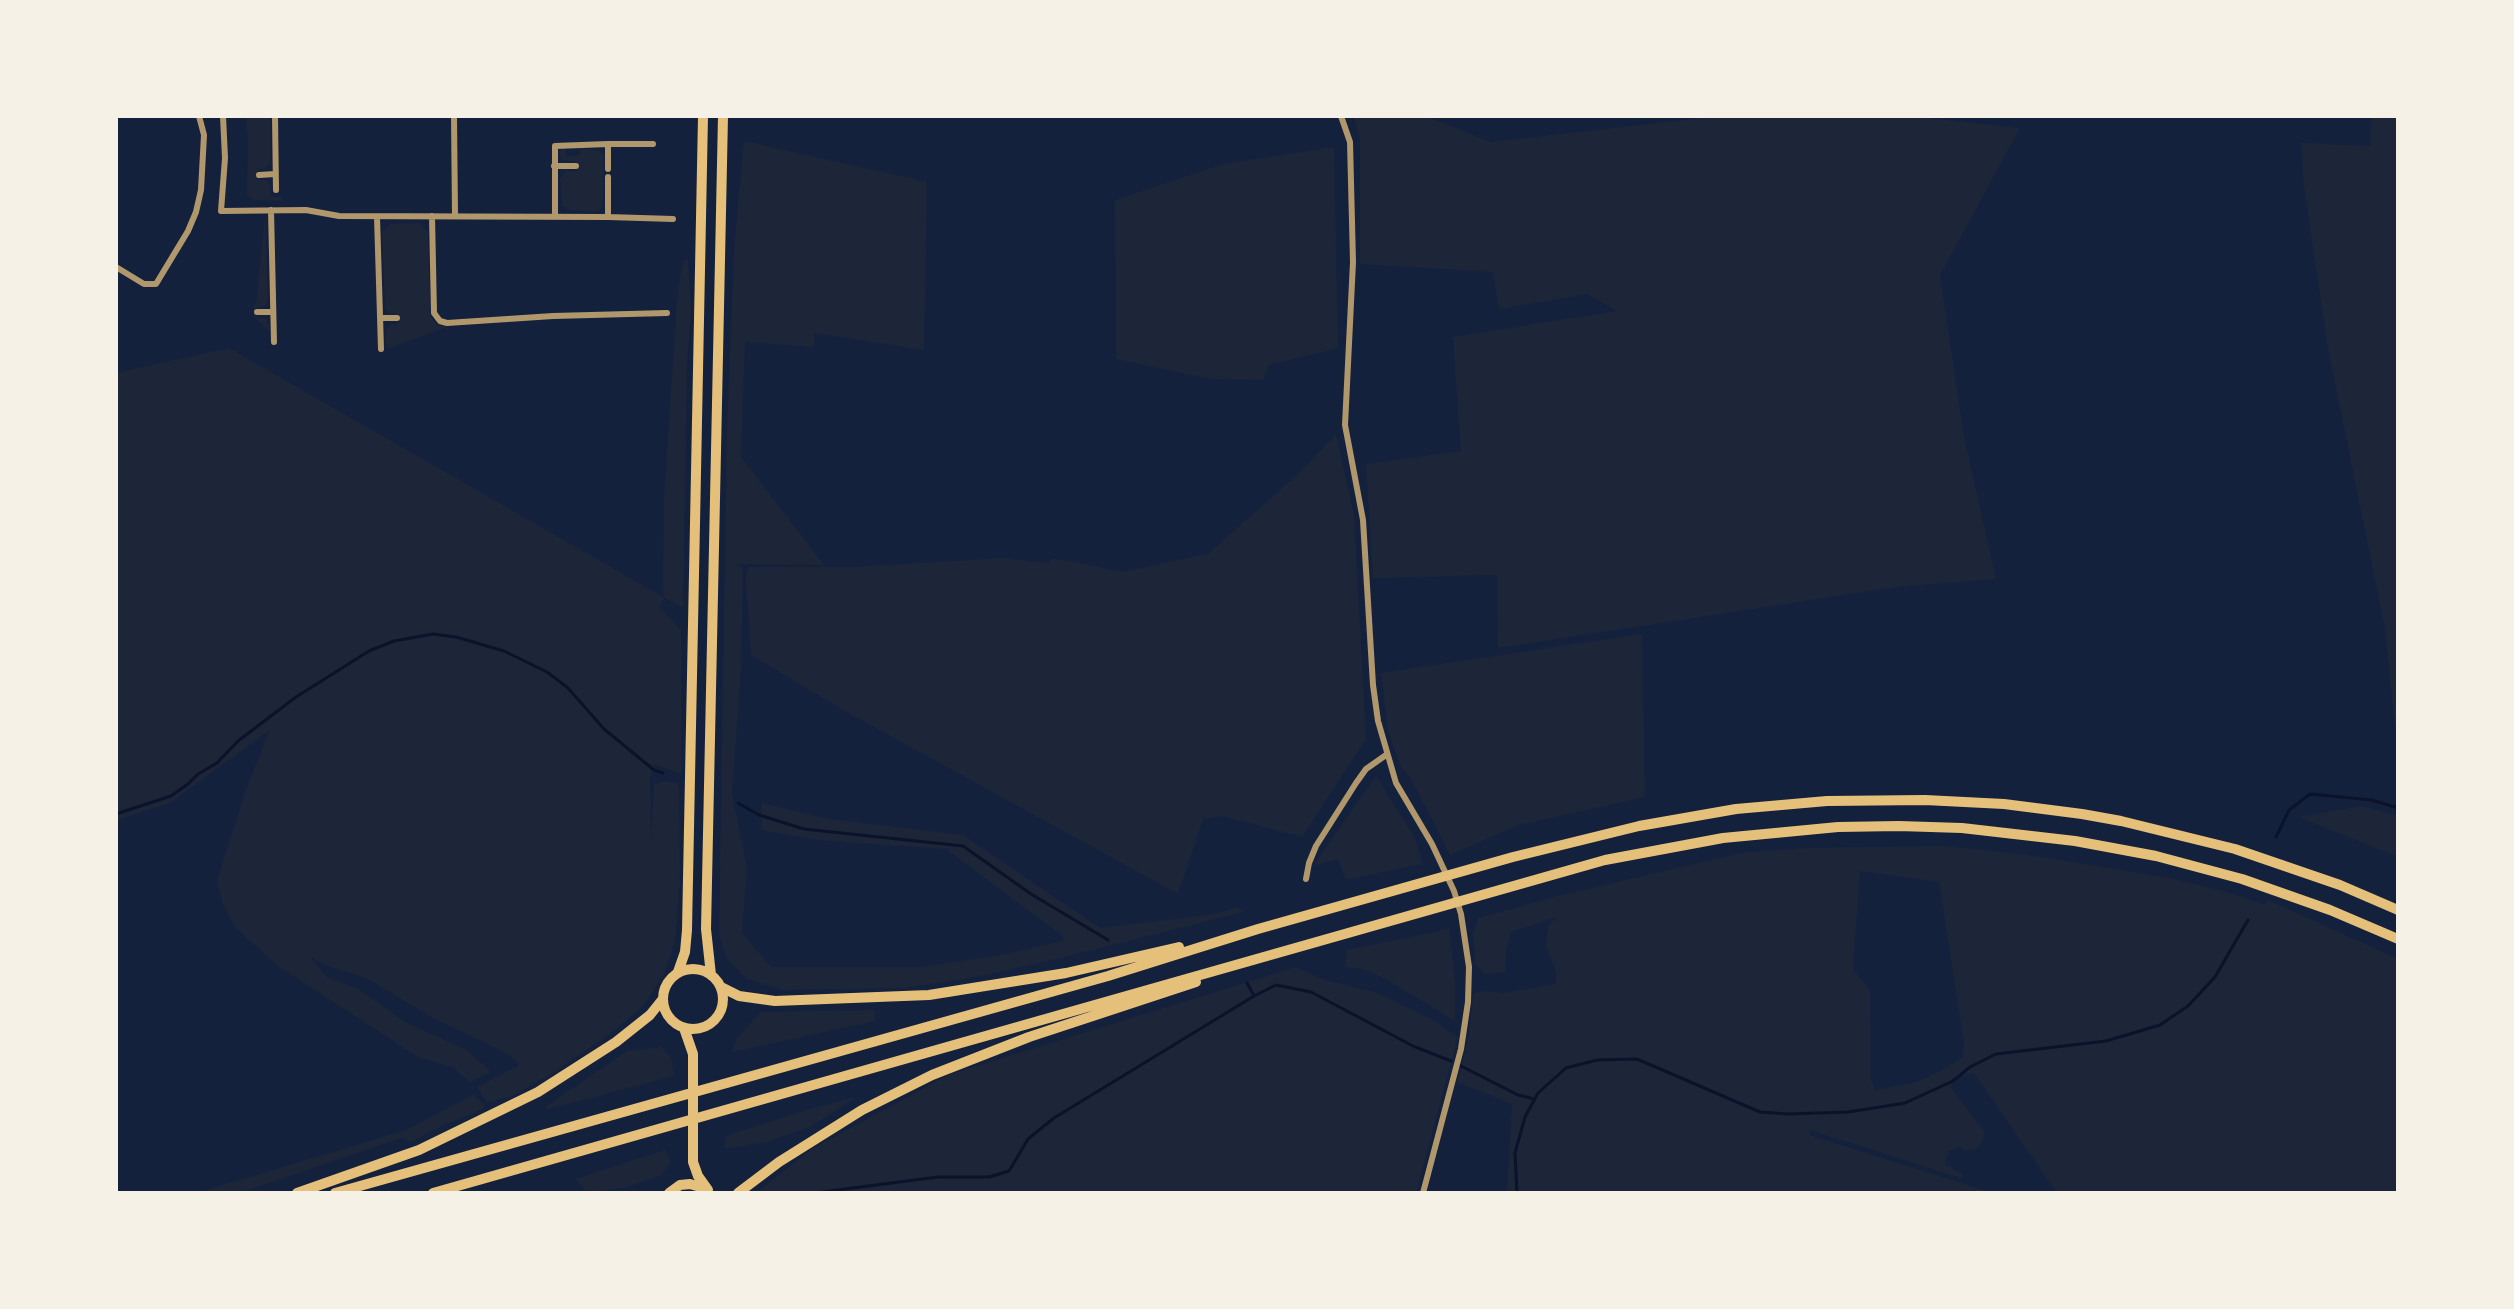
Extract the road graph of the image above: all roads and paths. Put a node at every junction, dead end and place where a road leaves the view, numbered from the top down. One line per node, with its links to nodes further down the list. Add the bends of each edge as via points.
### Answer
1 (199, 116): 22 (street, via 205,139 201,190 188,231 156,284 144,284)
2 (223, 116): 15 (street, via 221,211)
3 (275, 116): 12 (street)
4 (454, 116): 17 (street)
5 (703, 116): 36 (highway, via 687,930)
6 (723, 116): 37 (highway, via 706,914)
7 (1341, 116): 30 (street, via 1350,142 1353,262 1345,425 1363,520 1373,685)
8 (608, 144): 9 (street); 10 (street, via 557,144); 20 (street)
9 (653, 144)
10 (554, 166): 11 (street); 18 (street)
11 (576, 166)
12 (275, 174): 13 (street); 14 (street)
13 (259, 175)
14 (276, 190)
15 (271, 210): 19 (street); 24 (street)
16 (432, 216): 17 (street); 19 (street); 25 (street, via 434,313 440,321)
17 (455, 216): 18 (street)
18 (555, 216): 20 (street)
19 (377, 217): 26 (street)
20 (608, 217): 21 (street)
21 (673, 219)
22 (116, 267)
23 (257, 312): 24 (street)
24 (273, 312): 28 (street)
25 (667, 313)
26 (380, 318): 27 (street); 29 (street)
27 (397, 318)
28 (274, 342)
29 (381, 349)
30 (1386, 755): 31 (street, via 1366,769 1348,796 1316,846); 51 (street, via 1454,891 1466,939 1465,1024)
31 (1306, 879)
32 (2398, 910): 33 (highway, via 2235,849 2121,821 2004,804 1885,800 1781,804 1639,826)
33 (1258, 929): 38 (highway, via 1066,973 929,995 775,1001 739,996); 47 (highway)
34 (2398, 939): 35 (highway, via 2282,892 2156,856 2000,831 1884,826 1753,834 1663,848)
35 (1261, 958): 48 (highway); 50 (highway, via 932,1075 862,1110)
36 (678, 972): 37 (highway, via 695,969); 39 (highway, via 666,984)
37 (711, 975): 38 (highway)
38 (721, 987): 40 (highway, via 720,1012)
39 (662, 1000): 41 (highway, via 669,1018); 46 (highway, via 616,1042 526,1098 419,1150)
40 (708, 1025): 41 (highway); 42 (highway)
41 (684, 1028): 42 (highway)
42 (693, 1054): 43 (highway)
43 (693, 1162): 44 (highway); 45 (highway)
44 (680, 1185): 45 (highway); 49 (highway)
45 (710, 1191)
46 (297, 1193)
47 (335, 1193)
48 (433, 1193)
49 (669, 1193)
50 (738, 1193)
51 (1423, 1193)

